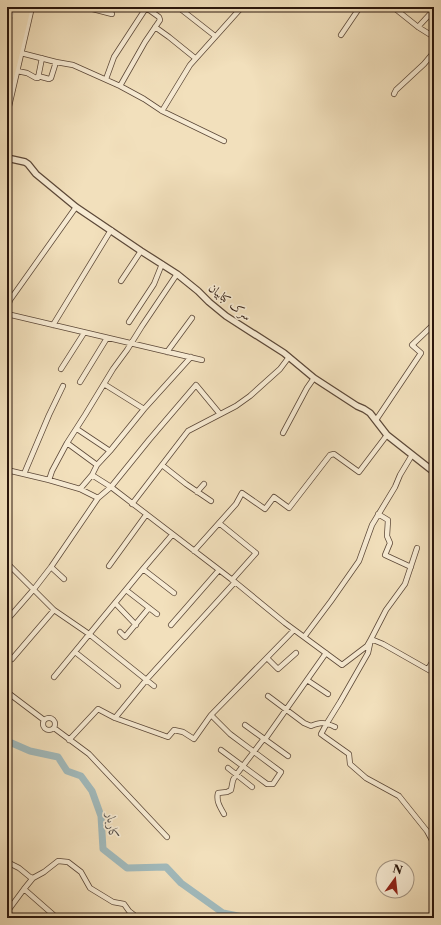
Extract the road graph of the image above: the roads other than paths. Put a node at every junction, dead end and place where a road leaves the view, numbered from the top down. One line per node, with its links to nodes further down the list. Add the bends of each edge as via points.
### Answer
1 (13, 7): 15 (street)
2 (19, 7): 21 (highway)
3 (26, 7): 29 (highway)
4 (32, 7): 20 (street)
5 (84, 7): 11 (street)
6 (146, 7): 13 (street, via 160,18); 27 (street, via 114,58)
7 (178, 7): 17 (street)
8 (360, 7): 16 (street)
9 (393, 7): 14 (street)
10 (240, 8): 17 (street)
11 (112, 14)
12 (434, 14): 14 (street, via 430,14)
13 (155, 27): 23 (street); 28 (street)
14 (418, 27): 18 (street)
15 (7, 32)
16 (341, 35)
17 (215, 36): 23 (street)
18 (434, 37)
19 (434, 52): 30 (street)
20 (21, 53): 22 (street); 25 (street)
21 (7, 58)
22 (42, 58): 24 (street); 26 (street)
23 (195, 58): 31 (street)
24 (56, 62): 26 (street, via 51,78); 27 (street, via 73,65)
25 (17, 70): 26 (street, via 37,78); 32 (street)
26 (38, 76)
27 (106, 79): 28 (street)
28 (120, 86): 31 (street)
29 (7, 90)
30 (394, 94)
31 (162, 111): 33 (street)
32 (7, 115)
33 (224, 141)
34 (7, 158): 35 (street, سرک کبابیان, via 28,164 36,174)
35 (76, 206): 36 (street, سرک کبابیان); 41 (street, via 10,300)
36 (111, 230): 37 (street, سرک کبابیان); 46 (street)
37 (141, 251): 38 (street, سرک کبابیان); 40 (street)
38 (162, 264): 39 (street, سرک کبابیان); 44 (street, via 154,284)
39 (177, 274): 49 (street); 52 (street, سرک کبابیان, via 226,316)
40 (121, 281)
41 (7, 309)
42 (7, 314): 46 (street)
43 (192, 318): 50 (street)
44 (129, 322)
45 (434, 324): 61 (street, via 412,345 421,353)
46 (53, 325): 47 (street)
47 (84, 333): 48 (street); 54 (street)
48 (107, 338): 49 (street); 56 (street)
49 (131, 344): 50 (street); 57 (street)
50 (167, 352): 51 (street)
51 (191, 357): 53 (street); 59 (street)
52 (289, 357): 55 (street, سرک کبابیان); 60 (street, via 280,369 250,396)
53 (202, 360)
54 (61, 369)
55 (314, 378): 61 (street, سرک کبابیان, via 364,409); 63 (street)
56 (80, 382)
57 (104, 384): 59 (street); 62 (street)
58 (63, 386): 72 (street)
59 (144, 409): 66 (street)
60 (220, 414): 69 (street, via 188,431); 76 (street, via 196,385)
61 (376, 420): 64 (street, سرک کبابیان)
62 (77, 429): 65 (street); 66 (street)
63 (283, 433)
64 (387, 435): 67 (street, سرک کبابیان); 84 (street, via 359,472 334,454 330,455 289,508 274,497 265,508 242,493)
65 (67, 443): 68 (street); 74 (street)
66 (110, 451): 68 (street)
67 (412, 455): 71 (street, سرک کبابیان); 82 (street)
68 (97, 465): 73 (street)
69 (162, 465): 78 (street); 81 (street)
70 (7, 470): 72 (street)
71 (433, 470)
72 (24, 474): 74 (street)
73 (92, 475): 76 (street); 77 (street)
74 (49, 480): 77 (street)
75 (204, 484): 78 (street)
76 (110, 487): 79 (street); 81 (street)
77 (80, 489): 79 (street)
78 (197, 492): 80 (street)
79 (98, 498): 90 (street)
80 (211, 501)
81 (132, 504): 83 (street)
82 (378, 514): 91 (street, via 388,520 387,536 390,543 385,555); 109 (street, via 359,561)
83 (146, 515): 85 (street); 89 (street)
84 (219, 523): 87 (street); 95 (street, via 256,553)
85 (172, 535): 87 (street); 92 (street)
86 (417, 548): 91 (street)
87 (194, 551): 93 (street)
88 (7, 563): 96 (street)
89 (109, 566)
90 (51, 567): 94 (street); 96 (street)
91 (411, 567): 110 (street, via 405,584 386,610)
92 (143, 569): 97 (street); 98 (street)
93 (219, 570): 95 (street); 105 (street)
94 (64, 579)
95 (234, 581): 106 (street); 120 (street)
96 (34, 589): 101 (street); 103 (street)
97 (126, 590): 99 (street); 100 (street)
98 (174, 593)
99 (115, 603): 104 (street); 108 (street)
100 (149, 608): 102 (street); 104 (street)
101 (54, 610): 108 (street); 115 (street)
102 (157, 614)
103 (7, 620)
104 (136, 625): 107 (street, via 125,637)
105 (171, 626)
106 (294, 630): 109 (street); 114 (street)
107 (120, 632)
108 (89, 634): 111 (street); 120 (street)
109 (304, 637): 113 (street)
110 (371, 639): 113 (street, via 367,646 342,664); 117 (street); 131 (street, via 368,653)
111 (75, 652): 119 (street); 122 (street)
112 (296, 653): 114 (street, via 278,669)
113 (326, 653): 121 (street)
114 (267, 658): 128 (street)
115 (12, 659)
116 (434, 659): 117 (street)
117 (428, 669): 118 (street)
118 (434, 673)
119 (54, 677)
120 (146, 679): 123 (street); 129 (street)
121 (308, 680): 125 (street); 127 (street)
122 (118, 686)
123 (154, 686)
124 (7, 692): 130 (street)
125 (328, 694)
126 (268, 696): 127 (street)
127 (286, 710): 131 (street, via 311,726); 135 (street)
128 (211, 715): 129 (street, via 194,739 174,730 168,737); 138 (street)
129 (115, 718): 136 (street, via 98,709)
130 (44, 720): 134 (street, via 43,726 46,729); 134 (street, via 54,719)
131 (327, 723): 133 (street); 146 (street, via 321,734 349,754 350,764 366,778 399,796 427,831)
132 (245, 725): 135 (street)
133 (334, 727)
134 (54, 728): 136 (street)
135 (265, 739): 138 (street); 139 (street)
136 (69, 740): 145 (street, via 89,754)
137 (221, 750): 140 (street)
138 (253, 752): 140 (street); 140 (street, via 281,772 273,784 267,784)
139 (288, 756)
140 (243, 766): 142 (street)
141 (228, 768): 142 (street)
142 (236, 775): 143 (street); 144 (street, via 231,790 218,793 218,803)
143 (252, 787)
144 (224, 814)
145 (168, 837)
146 (434, 844)
147 (7, 862): 148 (street)
148 (33, 878): 149 (street); 152 (street, via 58,861 68,862 81,872 90,888 113,902 124,904)
149 (24, 889): 150 (street); 151 (street)
150 (7, 912)
151 (57, 918)
152 (138, 918)

